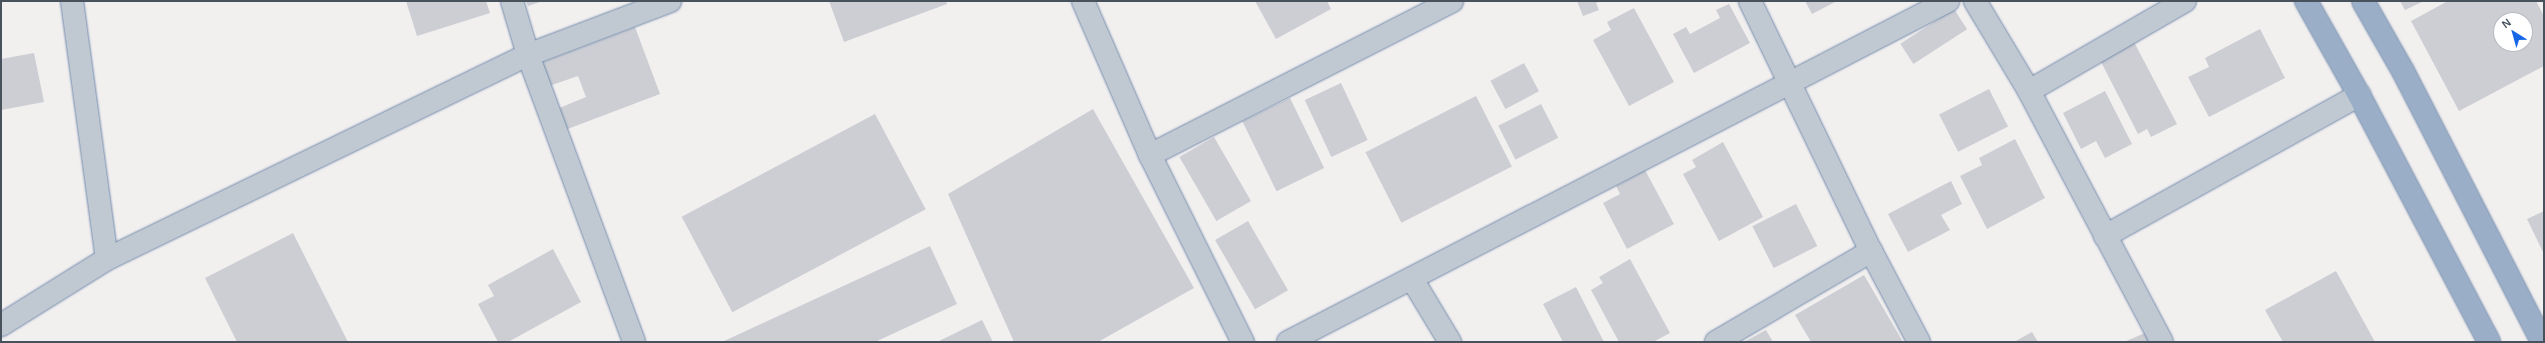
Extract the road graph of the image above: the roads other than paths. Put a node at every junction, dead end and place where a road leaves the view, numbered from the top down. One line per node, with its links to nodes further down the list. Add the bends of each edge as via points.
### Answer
1 (72, 1): 19 (street)
2 (512, 1): 12 (street)
3 (670, 1): 12 (street)
4 (1083, 1): 16 (street)
5 (1452, 1): 16 (street)
6 (1750, 1): 13 (street)
7 (1948, 1): 13 (street)
8 (1975, 1): 14 (street)
9 (2185, 1): 14 (street)
10 (2306, 1): 15 (highway)
11 (2363, 1): 30 (highway, via 2403,71)
12 (528, 55): 19 (street); 22 (street)
13 (1788, 84): 18 (street); 20 (street)
14 (2029, 90): 17 (street)
15 (2359, 95): 17 (street); 29 (highway)
16 (1150, 155): 23 (street)
17 (2105, 236): 28 (street)
18 (1871, 251): 26 (street); 27 (street)
19 (107, 259): 21 (street)
20 (1412, 279): 24 (street); 25 (street)
21 (1, 325)
22 (631, 341)
23 (1243, 342)
24 (1288, 342)
25 (1450, 342)
26 (1716, 342)
27 (1919, 342)
28 (2162, 342)
29 (2489, 342)
30 (2542, 342)

